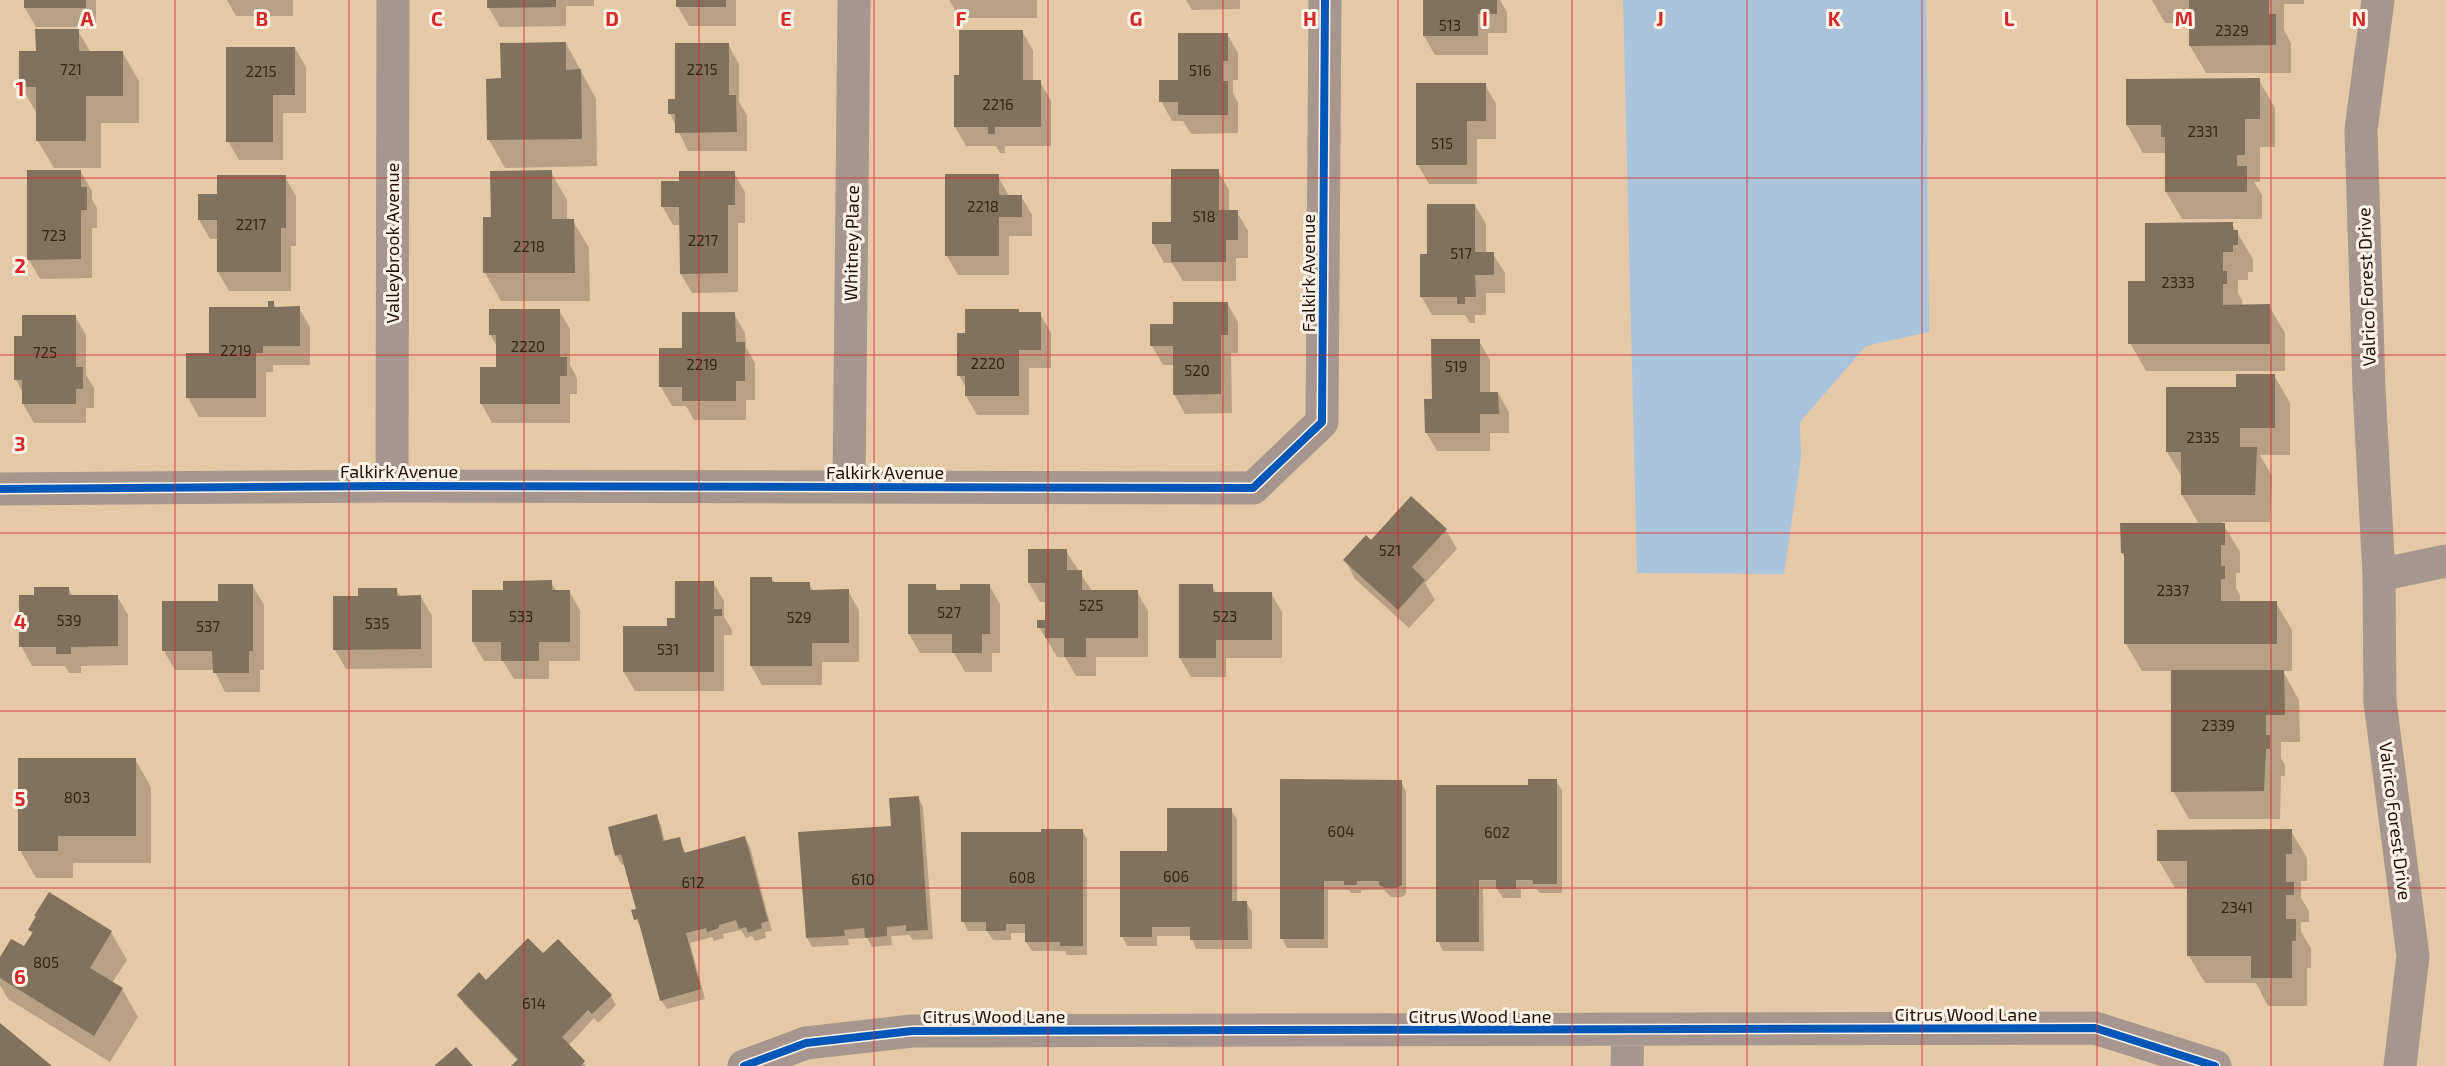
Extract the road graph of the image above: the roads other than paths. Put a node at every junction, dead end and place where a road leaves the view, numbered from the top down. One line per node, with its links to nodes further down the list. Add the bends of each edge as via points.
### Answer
1 (393, 0): 5 (street, Valleybrook Avenue)
2 (854, 0): 6 (street, Whitney Place)
3 (1325, 0): 6 (street, Falkirk Avenue, via 1322,422 1252,488)
4 (2378, 0): 9 (street, Valrico Forest Drive, via 2361,130)
5 (392, 486): 6 (street, Falkirk Avenue); 7 (street, Falkirk Avenue)
6 (849, 487)
7 (0, 489)
8 (2446, 561): 9 (street)
9 (2379, 575): 14 (street, Valrico Forest Drive, via 2380,702 2413,956)
10 (1628, 1031): 11 (street, Citrus Wood Lane, via 912,1031 806,1043); 12 (street); 13 (street, Citrus Wood Lane, via 2095,1028)
11 (744, 1066)
12 (1627, 1066)
13 (2215, 1066)
14 (2400, 1066)

